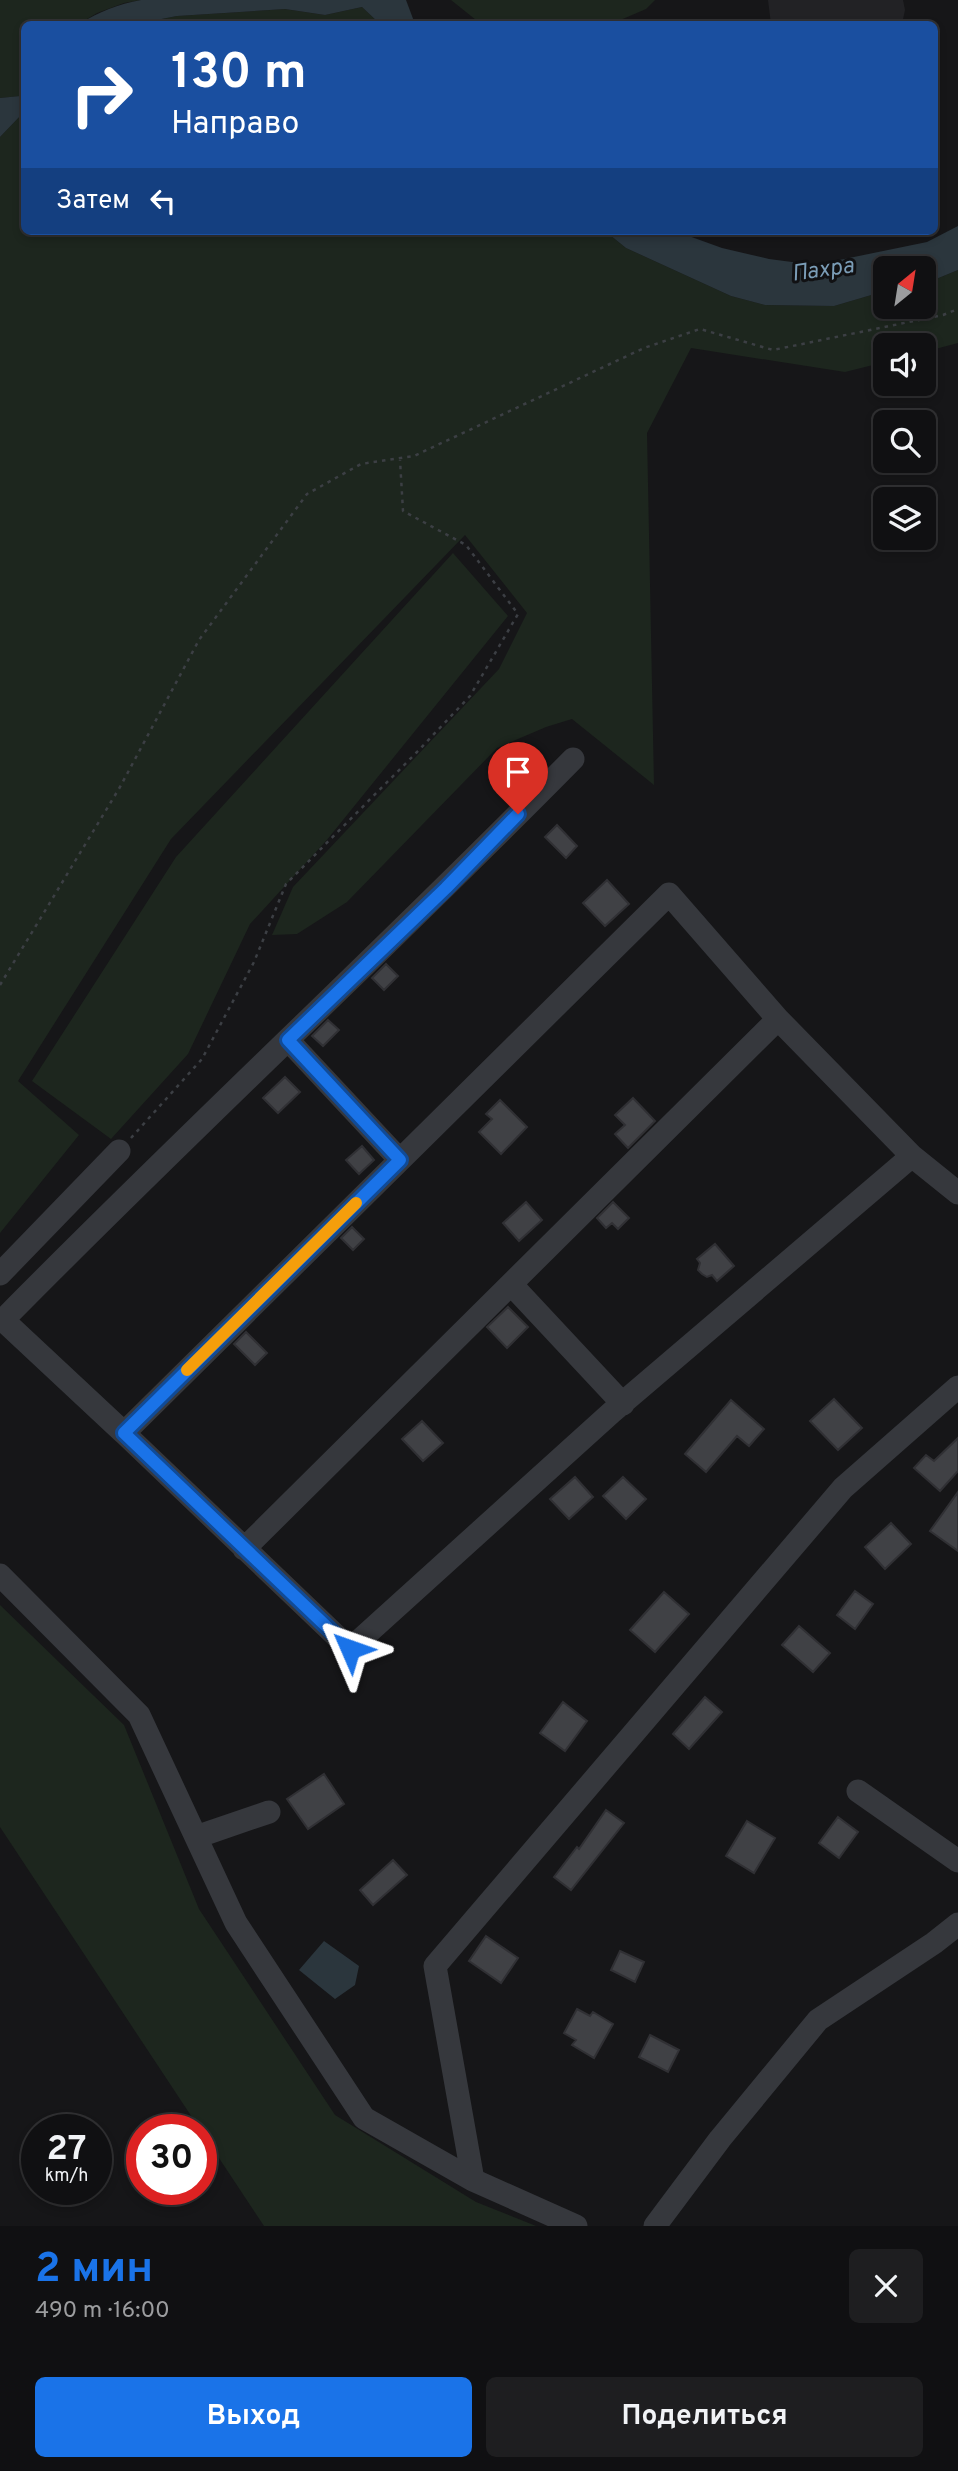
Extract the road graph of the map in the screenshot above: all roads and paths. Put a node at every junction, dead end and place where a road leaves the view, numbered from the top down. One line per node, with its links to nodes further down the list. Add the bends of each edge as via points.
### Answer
1 (958, 309): 2 (path, via 773,350 701,329 644,348 414,456)
2 (400, 458): 4 (path, via 361,464 307,494 200,640 120,787); 7 (path, via 403,510 466,545 519,614 470,696 286,884 254,962 202,1059)
3 (573, 759): 6 (street)
4 (0, 985)
5 (778, 1018): 8 (street); 9 (street, via 669,894); 12 (street)
6 (288, 1040): 9 (street); 15 (street, via 3,1321)
7 (119, 1151): 11 (street)
8 (912, 1156): 10 (street); 14 (street)
9 (400, 1160): 15 (street)
10 (958, 1193)
11 (0, 1275)
12 (511, 1284): 14 (street); 16 (street)
13 (958, 1387): 23 (street, via 843,1488 435,1966)
14 (623, 1404): 16 (street, via 350,1649)
15 (124, 1433): 16 (street)
16 (244, 1549)
17 (0, 1575): 20 (street, via 139,1715)
18 (858, 1791): 21 (street)
19 (268, 1812): 20 (street)
20 (196, 1837): 23 (street, via 236,1923 363,2118)
21 (958, 1861)
22 (958, 1924): 25 (street, via 818,2020)
23 (473, 2180): 24 (street)
24 (576, 2226)
25 (655, 2226)

